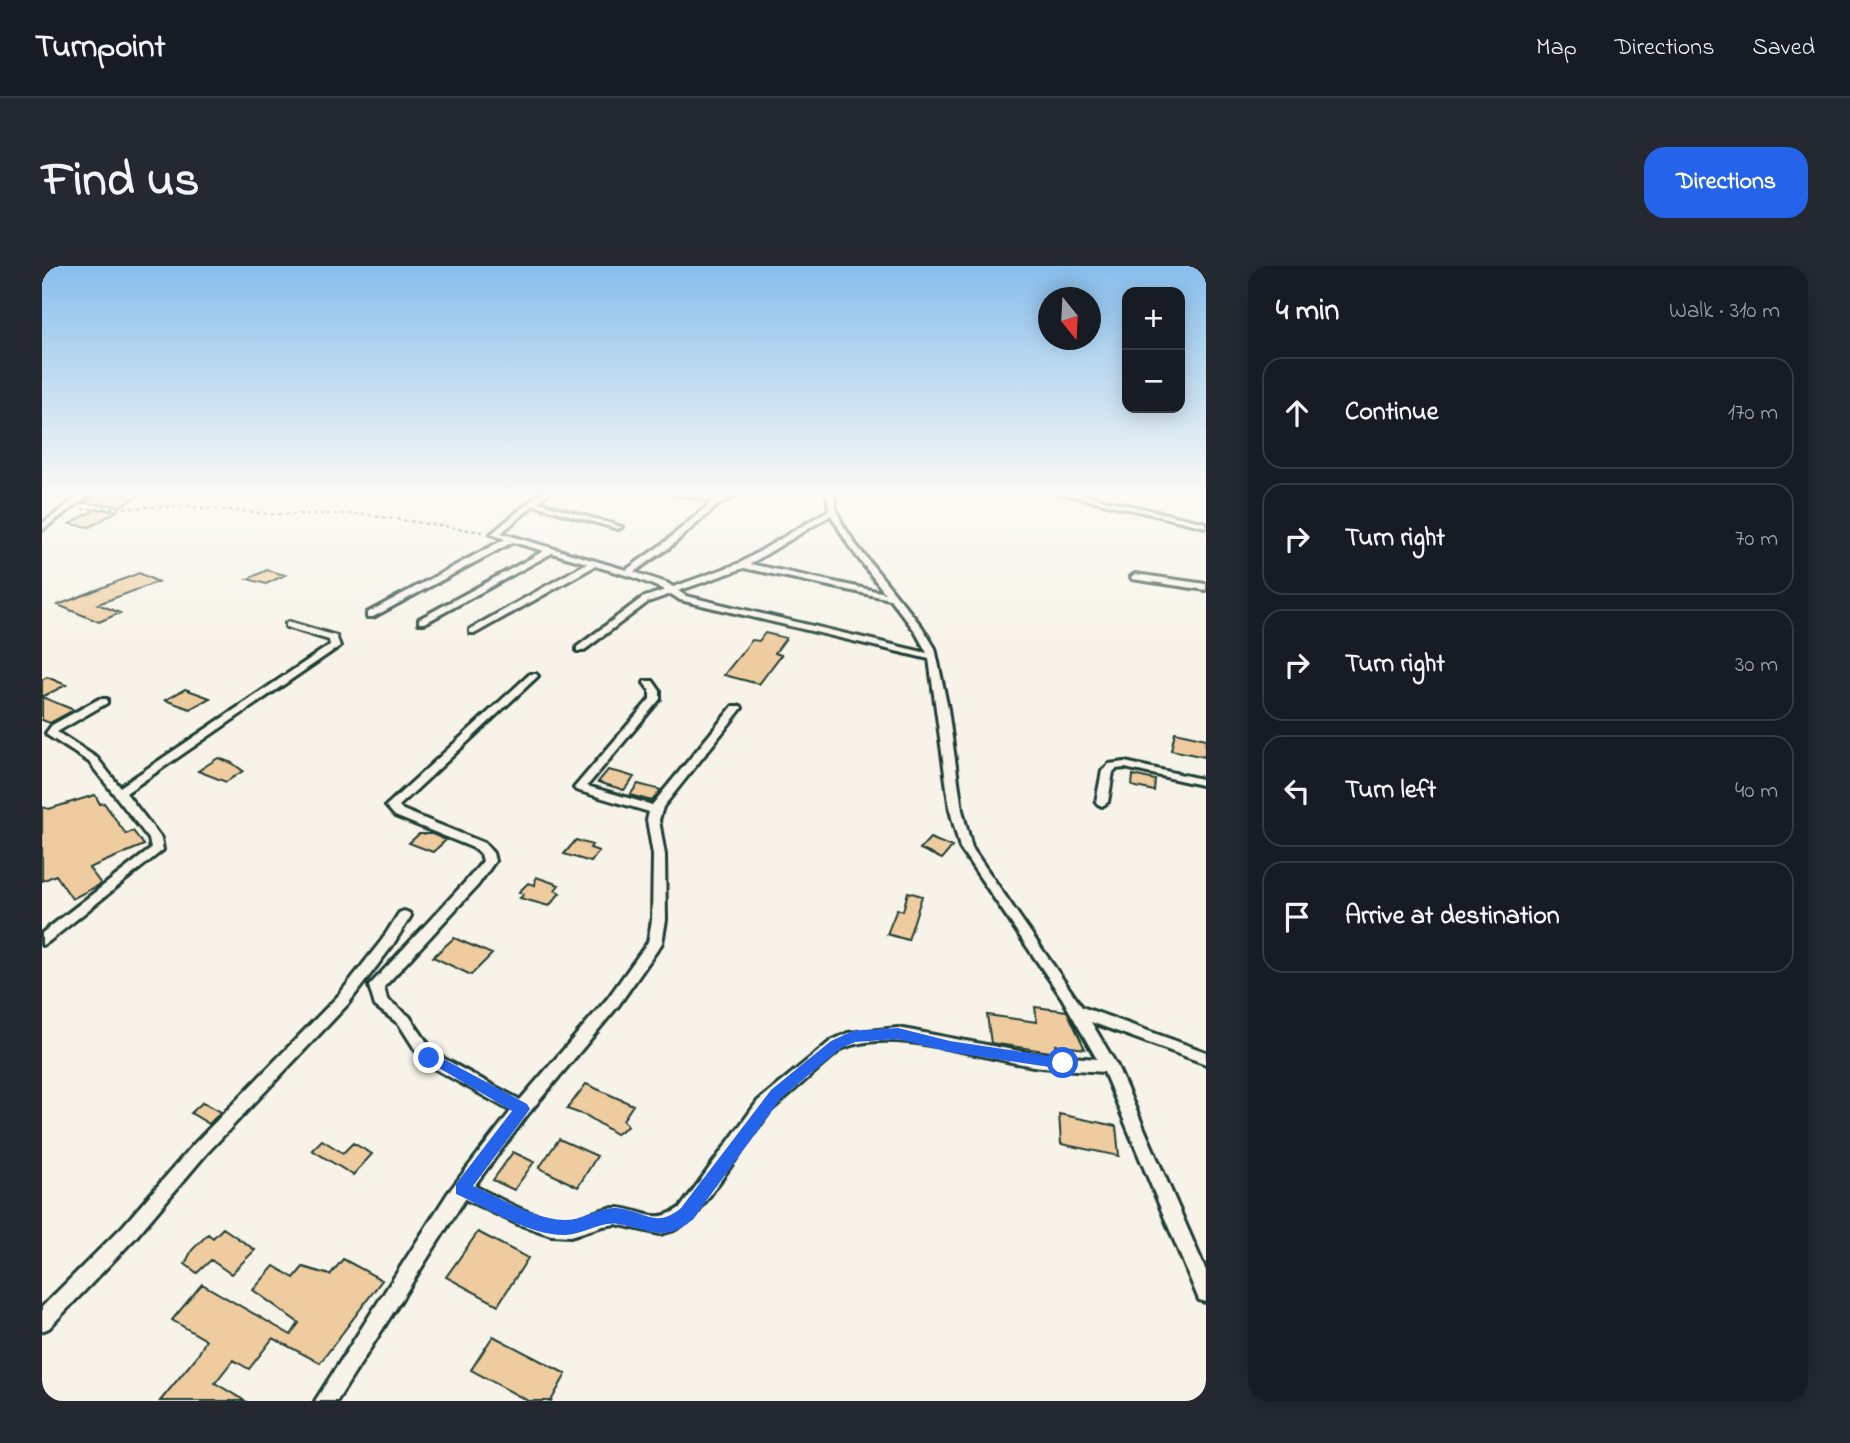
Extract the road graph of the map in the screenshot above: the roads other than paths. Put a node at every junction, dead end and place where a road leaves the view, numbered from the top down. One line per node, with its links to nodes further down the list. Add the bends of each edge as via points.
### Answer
1 (499, 546): 14 (street)
2 (537, 546): 6 (street)
3 (666, 546): 9 (street)
4 (774, 546): 8 (street)
5 (856, 546): 13 (street)
6 (551, 550): 7 (street); 15 (street)
7 (595, 562): 9 (street); 17 (street)
8 (743, 565): 12 (street); 13 (street)
9 (628, 572): 12 (street)
10 (1135, 577): 11 (street)
11 (1206, 587)
12 (672, 591): 18 (street, via 636,606); 19 (street, via 714,607)
13 (891, 597): 19 (street, via 922,634)
14 (370, 615)
15 (422, 621)
16 (289, 625): 25 (street, via 327,634 335,646)
17 (472, 631)
18 (580, 649)
19 (933, 657): 30 (street, via 966,848)
20 (533, 676): 33 (street, via 392,806 480,846 489,861 376,986 380,1002 409,1026 429,1058)
21 (649, 683): 27 (street, via 655,699 580,788)
22 (103, 701): 25 (street, via 51,733 93,760)
23 (737, 708): 27 (street)
24 (1206, 783): 26 (street, via 1113,766)
25 (120, 792): 29 (street, via 155,838 157,849)
26 (1102, 802)
27 (656, 810): 33 (street, via 659,901 655,943)
28 (404, 916): 36 (street, via 343,1000)
29 (42, 940)
30 (1078, 1011): 31 (street); 32 (street)
31 (1206, 1058)
32 (1109, 1066): 34 (street, via 1034,1060 898,1034 853,1037 836,1045 776,1094 676,1223 659,1227 616,1216 562,1228); 35 (street)
33 (522, 1109): 34 (street)
34 (462, 1189): 37 (street)
35 (1206, 1293)
36 (42, 1321)
37 (325, 1401)

